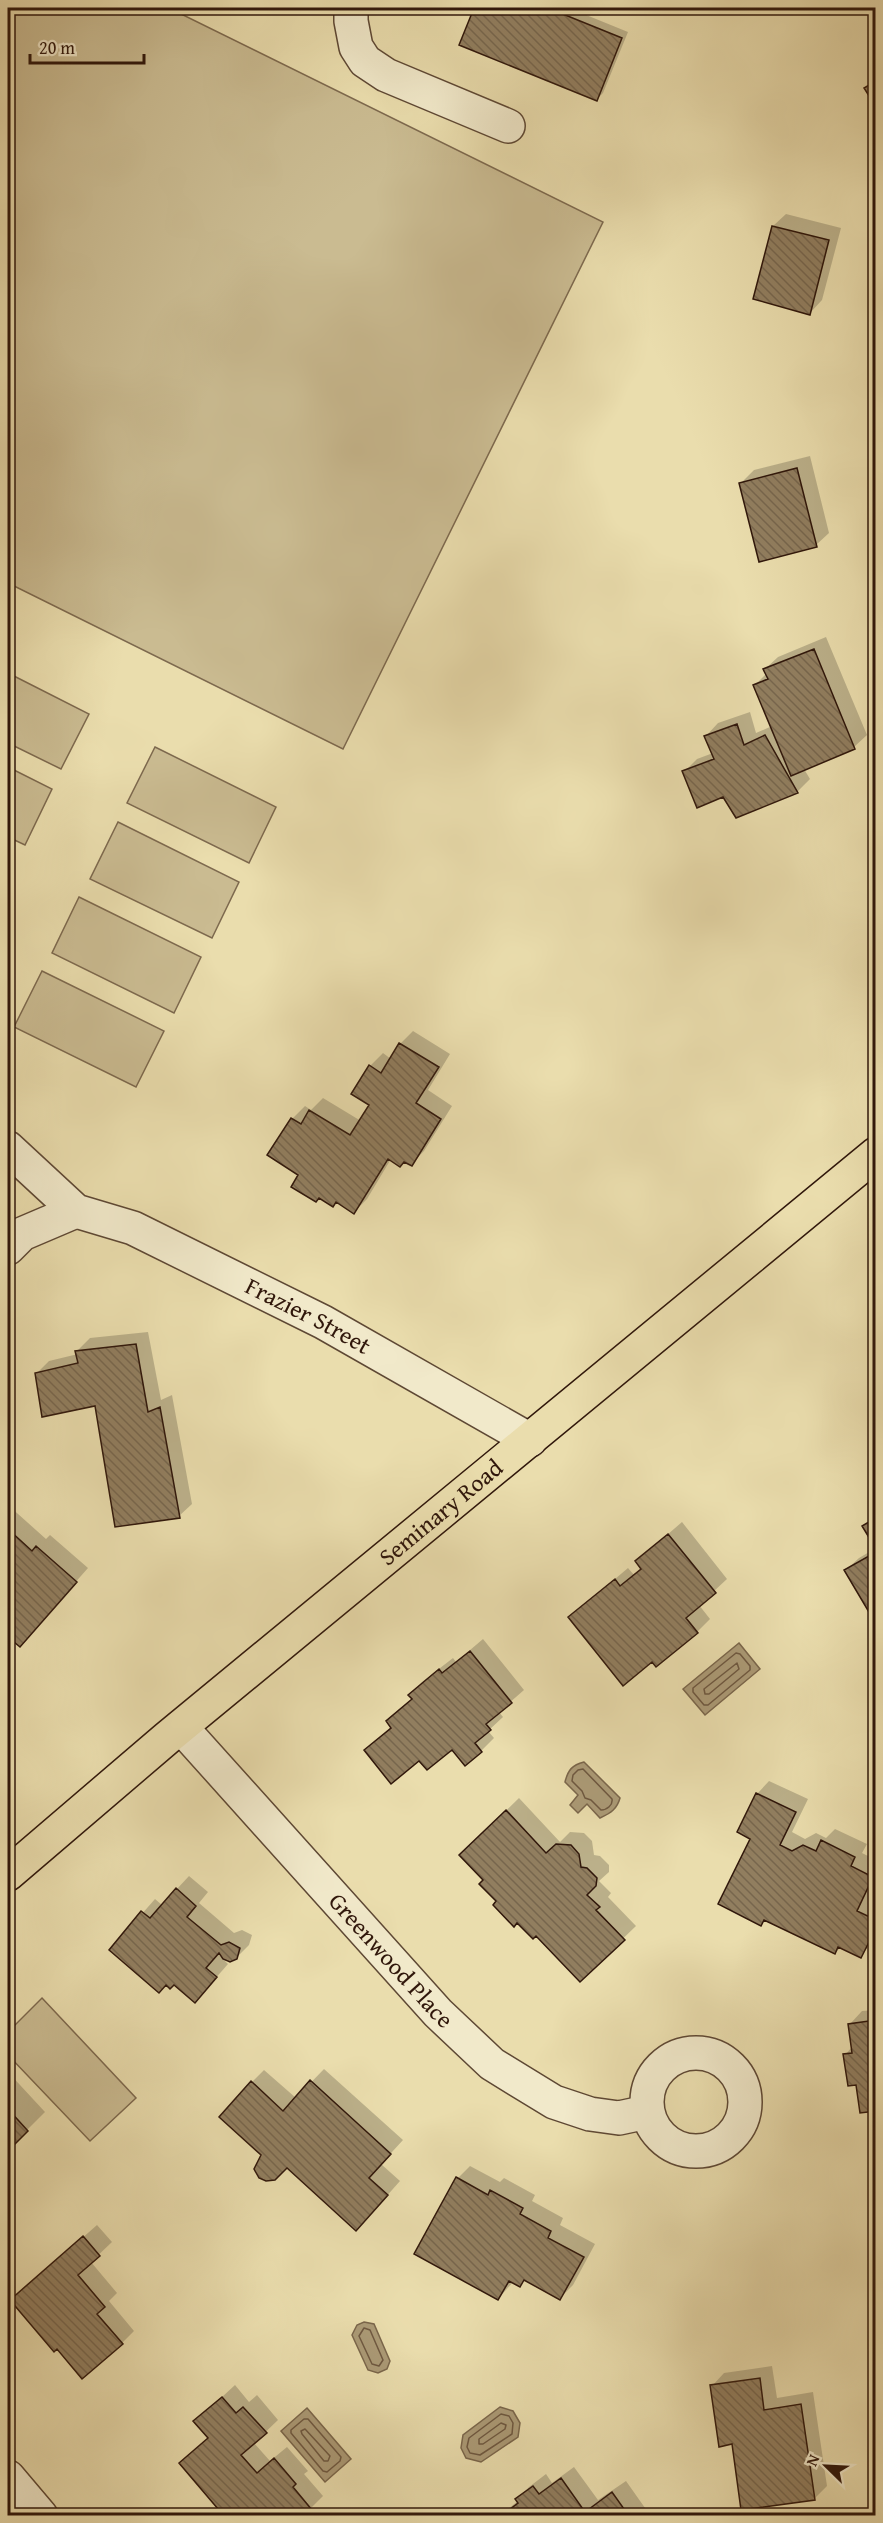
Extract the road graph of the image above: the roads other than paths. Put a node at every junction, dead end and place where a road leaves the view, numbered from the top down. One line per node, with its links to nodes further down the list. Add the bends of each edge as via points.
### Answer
1 (351, 8): 2 (street, via 356,46 365,61 386,75)
2 (508, 126)
3 (8, 1148): 5 (street)
4 (876, 1154): 7 (main road, Seminary Road)
5 (76, 1211): 6 (street, via 22,1234); 7 (street, Frazier Street, via 133,1228 261,1290)
6 (8, 1248)
7 (530, 1440): 8 (main road, Seminary Road)
8 (181, 1727): 9 (main road, Seminary Road); 10 (street, Greenwood Place, via 438,2013 492,2064 554,2102 590,2114 619,2118)
9 (8, 1874)
10 (647, 2112)
11 (8, 2477): 12 (street)
12 (41, 2516)

